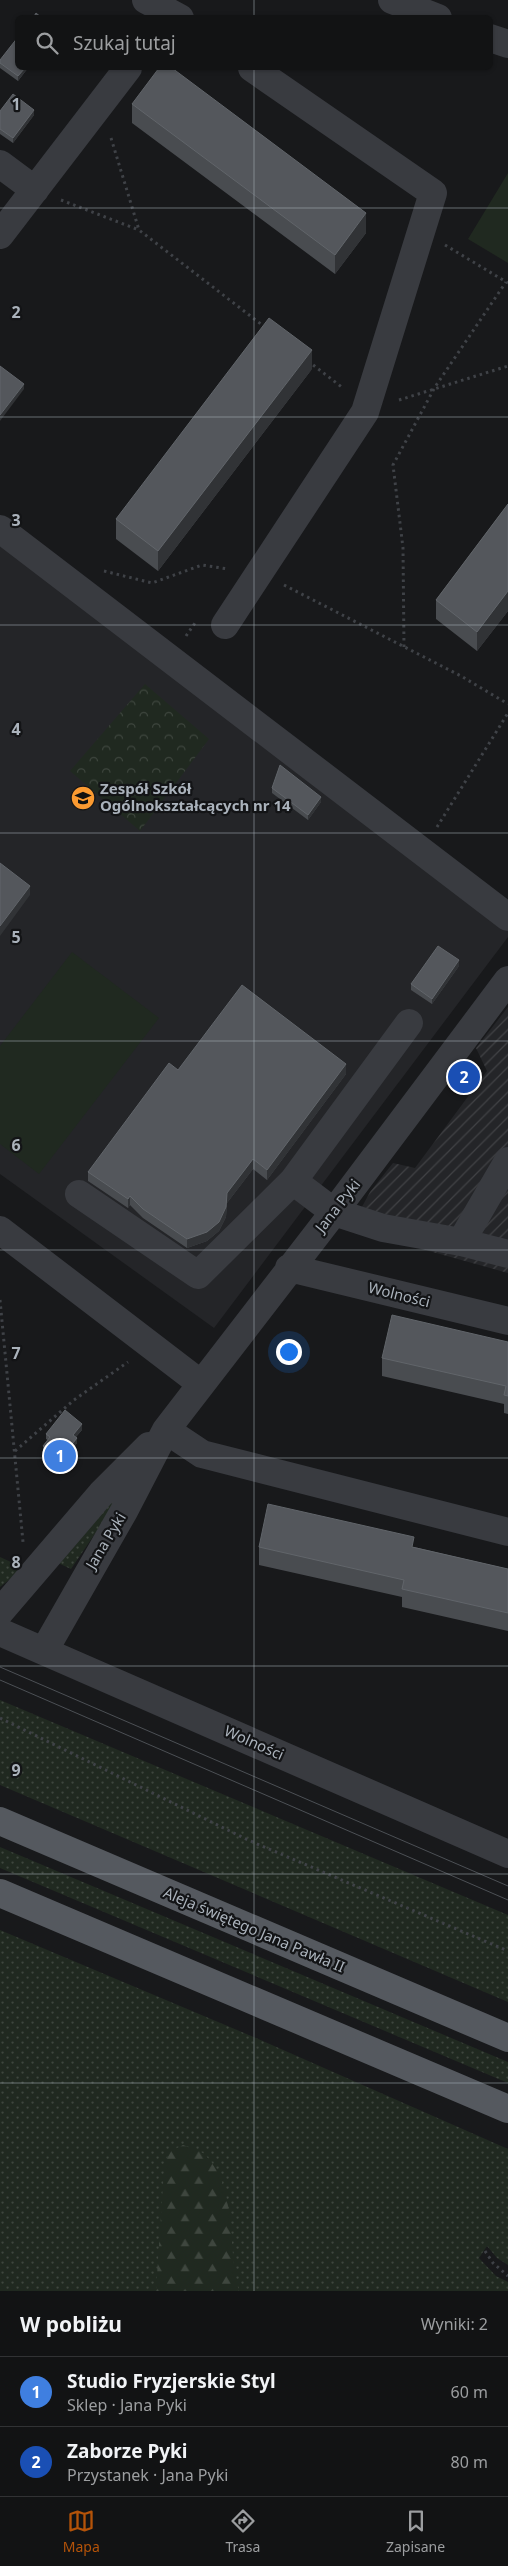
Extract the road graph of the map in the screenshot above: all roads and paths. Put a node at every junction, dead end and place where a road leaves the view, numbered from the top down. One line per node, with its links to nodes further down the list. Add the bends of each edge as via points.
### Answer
1 (146, 0): 3 (street)
2 (392, 0): 4 (street)
3 (174, 12)
4 (430, 15)
5 (493, 39): 6 (street)
6 (508, 44)
7 (126, 70): 9 (street)
8 (255, 70): 20 (street, via 433,194)
9 (100, 103): 11 (street); 12 (path)
10 (0, 164): 11 (street)
11 (34, 190): 12 (path); 13 (street)
12 (139, 230): 16 (path)
13 (0, 235)
14 (463, 257): 15 (path)
15 (507, 282): 19 (path)
16 (270, 331)
17 (301, 355): 20 (path, via 355,397)
18 (508, 366): 19 (path)
19 (435, 387): 20 (path, via 382,406); 27 (path, via 393,465 403,548)
20 (369, 401): 23 (street, via 366,412)
21 (0, 529): 28 (street)
22 (96, 569): 24 (path, via 152,583 202,564 233,570)
23 (258, 576): 26 (street); 27 (path, via 281,584)
24 (227, 578)
25 (199, 618): 28 (path)
26 (225, 625)
27 (404, 647): 29 (path)
28 (170, 659): 31 (street)
29 (508, 704)
30 (508, 713): 31 (path)
31 (422, 851): 32 (street)
32 (508, 917)
33 (508, 980): 38 (street, Jana Pyki)
34 (408, 1023): 36 (street)
35 (508, 1161): 40 (street)
36 (293, 1181): 37 (street, via 198,1275); 38 (street)
37 (79, 1194)
38 (334, 1212): 40 (street, via 383,1228); 42 (street, Jana Pyki)
39 (3, 1238): 46 (street)
40 (461, 1242): 41 (street)
41 (508, 1254)
42 (289, 1268): 44 (street, Wolności); 46 (street, Jana Pyki)
43 (0, 1300): 48 (path)
44 (508, 1321)
45 (132, 1358): 48 (path, via 74,1400)
46 (200, 1383): 47 (street, Jana Pyki)
47 (166, 1430): 49 (street, via 202,1454); 51 (street, Jana Pyki, via 101,1494); 53 (street, Jana Pyki)
48 (14, 1451): 50 (path)
49 (508, 1532)
50 (24, 1550)
51 (0, 1612)
52 (0, 1632): 53 (street, Wolności)
53 (44, 1651): 56 (street, Wolności)
54 (0, 1718): 58 (path, via 248,1840)
55 (0, 1821): 59 (main road, Aleja świętego Jana Pawła II)
56 (508, 1854)
57 (0, 1893): 60 (main road)
58 (508, 1951)
59 (508, 2038)
60 (508, 2109)
61 (485, 2251): 62 (path)
62 (508, 2276)

